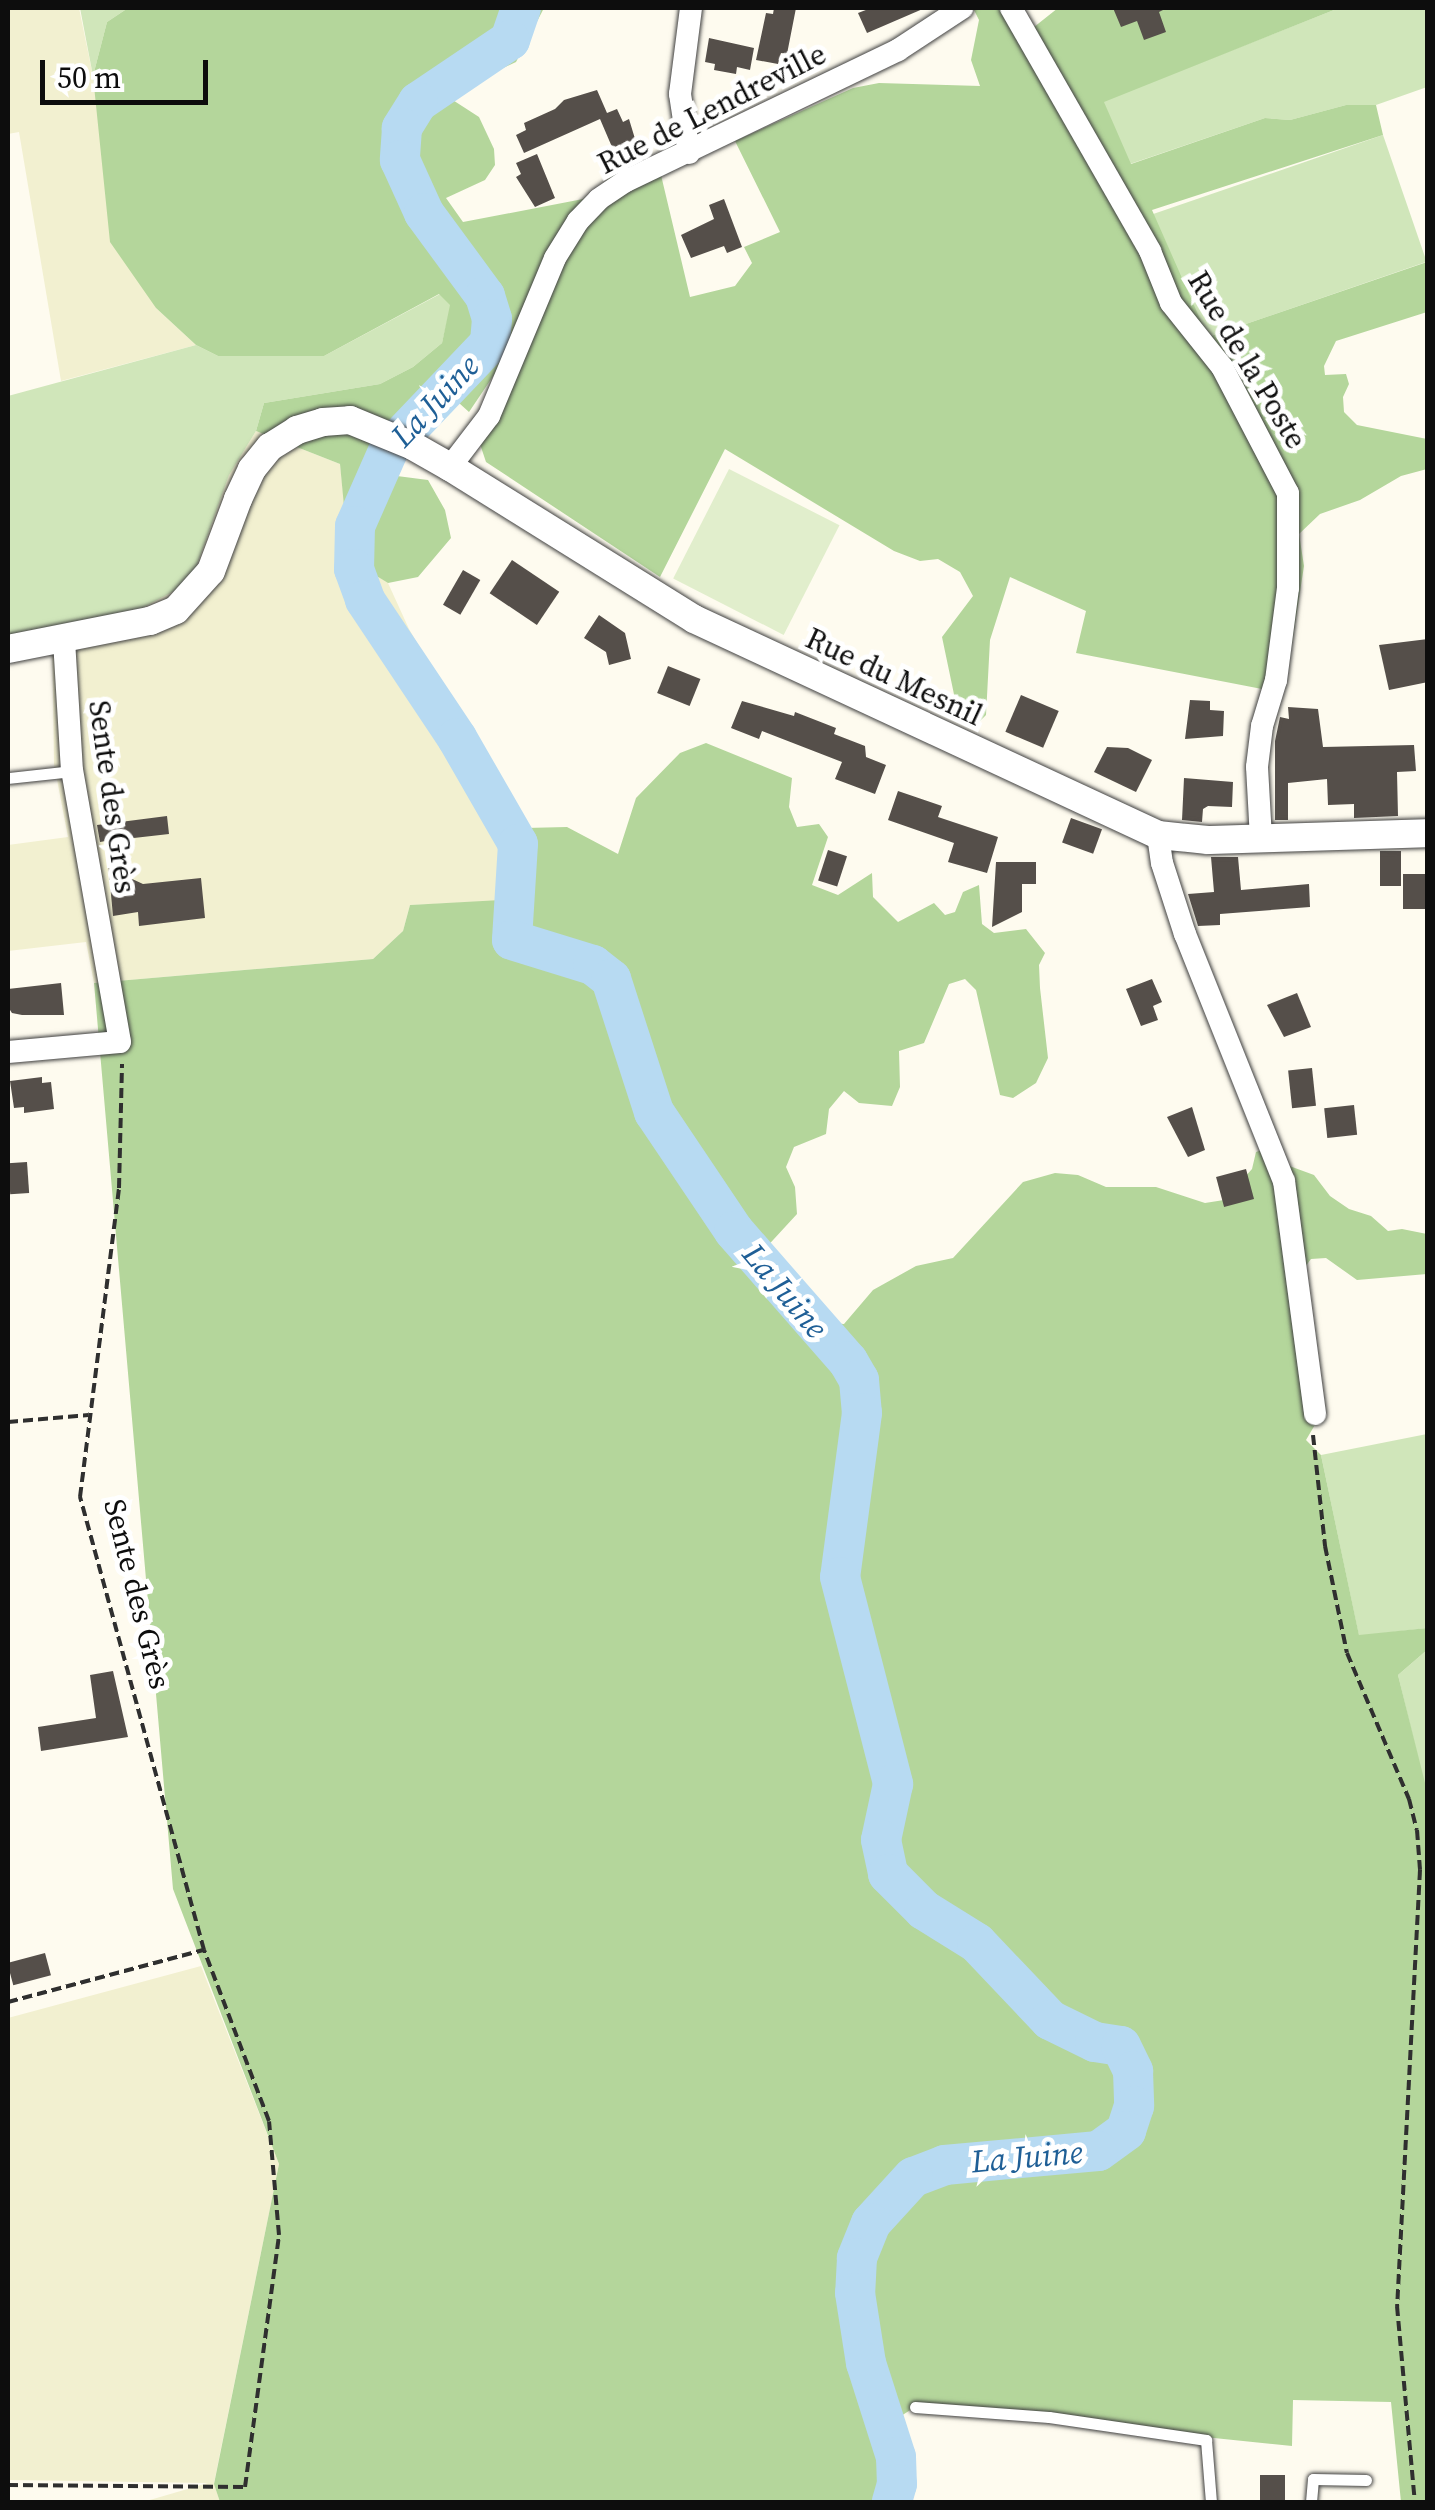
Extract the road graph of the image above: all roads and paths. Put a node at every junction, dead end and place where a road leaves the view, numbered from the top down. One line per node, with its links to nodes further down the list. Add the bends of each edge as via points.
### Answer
1 (691, 8): 4 (street, via 680,94)
2 (962, 8): 4 (street, Rue de Lendreville, via 898,50)
3 (1011, 8): 12 (street, Rue de la Poste, via 1150,251 1171,303 1222,368 1288,493 1288,588 1257,767)
4 (689, 153): 5 (street, Rue de Lendreville, via 626,181 578,221 555,258 489,416)
5 (450, 467): 6 (street, Rue du Mesnil, via 350,420 323,422 270,448 252,469 211,571 176,610); 11 (street, Rue du Mesnil, via 694,620)
6 (64, 639): 7 (street, Rue du Mesnil); 8 (street, Sente des Grès)
7 (8, 649)
8 (72, 771): 9 (lane); 13 (street, Sente des Grès)
9 (8, 778)
10 (1428, 833): 12 (street, Rue du Mesnil)
11 (1158, 835): 12 (street, Rue du Mesnil); 15 (street, via 1185,934 1284,1181)
12 (1261, 838)
13 (120, 1042): 14 (street); 16 (path, Sente des Grès, via 119,1188)
14 (8, 1052)
15 (1315, 1414): 25 (path, via 1325,1546 1346,1652 1409,1799 1418,1843 1397,2306)
16 (89, 1415): 17 (path); 18 (path, Sente des Grès, via 80,1497 84,1519)
17 (8, 1422)
18 (204, 1950): 19 (path); 22 (path, Sente des Grès, via 268,2121 275,2159 279,2235 245,2487)
19 (8, 2002)
20 (915, 2407): 23 (lane, via 1050,2417 1206,2440)
21 (1366, 2480): 24 (lane, via 1313,2480)
22 (8, 2485)
23 (1211, 2502)
24 (1311, 2502)
25 (1415, 2502)

